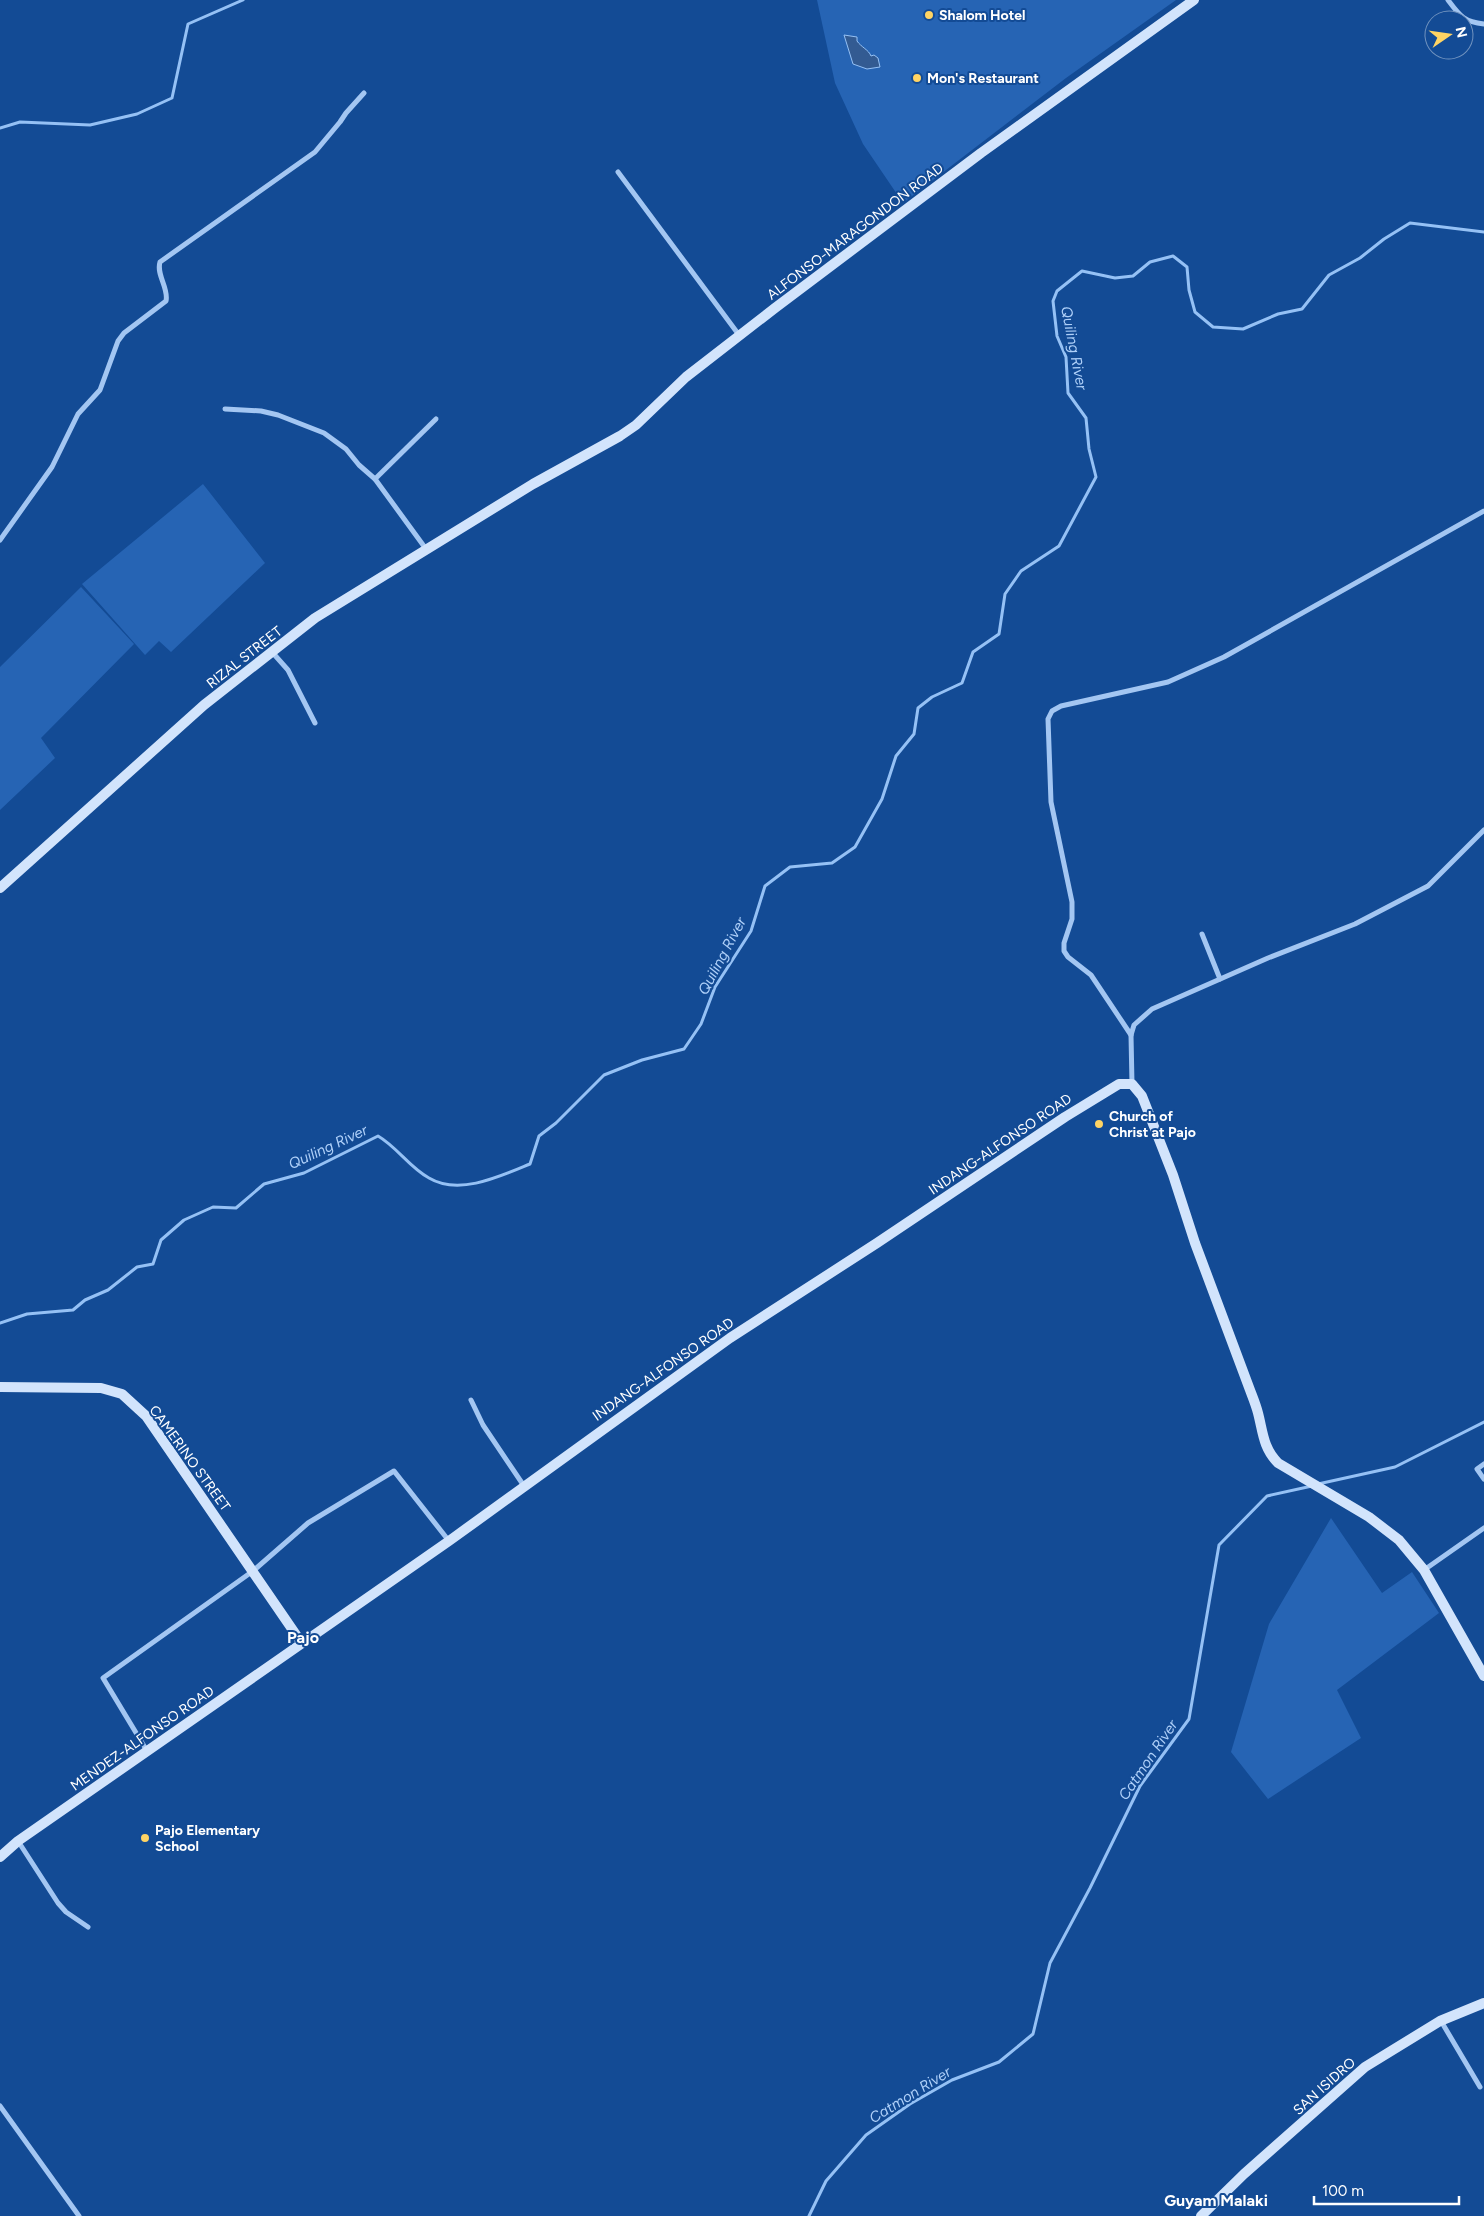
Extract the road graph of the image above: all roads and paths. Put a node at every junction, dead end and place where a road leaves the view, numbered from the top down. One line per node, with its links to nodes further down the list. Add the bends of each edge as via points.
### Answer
1 (1194, 0): 6 (main road, ALFONSO-MARAGONDON ROAD, via 981,153)
2 (1448, 0): 3 (street, via 1469,23)
3 (1484, 24)
4 (364, 93): 12 (street, via 315,152 160,262 166,301 118,341 100,390 78,414 52,467)
5 (618, 172): 6 (street)
6 (740, 336): 10 (main road, ALFONSO-MARAGONDON ROAD, via 686,377 636,425)
7 (225, 409): 9 (street, via 270,413 324,433 346,449)
8 (436, 419): 9 (street)
9 (375, 478): 13 (street)
10 (533, 484): 13 (main road, RIZAL STREET)
11 (1484, 511): 20 (street, via 1224,657 1168,682 1061,706 1052,712 1048,718 1051,802 1072,902 1072,919 1064,951 1091,975)
12 (0, 540)
13 (426, 550): 14 (main road, RIZAL STREET, via 315,618)
14 (272, 652): 15 (street, via 288,670); 17 (main road, RIZAL STREET, via 204,705)
15 (315, 723)
16 (1484, 830): 19 (street, via 1428,886 1355,924)
17 (0, 888)
18 (1202, 934): 19 (street)
19 (1220, 979): 20 (street, via 1152,1009 1134,1024)
20 (1131, 1035): 21 (street)
21 (1132, 1084): 26 (main road, INDANG-ALFONSO ROAD, via 1119,1084 1065,1116 730,1338); 29 (main road, via 1142,1096 1173,1175 1253,1398 1262,1438 1270,1455 1278,1463 1369,1517 1399,1540)
22 (0, 1387): 30 (main road, CAMERINO STREET, via 101,1388 122,1394 146,1416)
23 (472, 1400): 26 (street, via 483,1425)
24 (1484, 1464): 25 (street, via 1477,1469)
25 (1484, 1479)
26 (524, 1486): 28 (main road, INDANG-ALFONSO ROAD)
27 (1484, 1528): 29 (street)
28 (449, 1541): 30 (street, via 394,1472 308,1523); 31 (main road, INDANG-ALFONSO ROAD)
29 (1424, 1570): 32 (main road)
30 (253, 1571): 31 (main road, CAMERINO STREET); 33 (street, via 104,1678)
31 (301, 1642): 33 (main road, MENDEZ-ALFONSO ROAD)
32 (1484, 1676)
33 (147, 1751): 34 (main road, MENDEZ-ALFONSO ROAD)
34 (18, 1841): 35 (main road, MENDEZ-ALFONSO ROAD); 36 (street, via 58,1903)
35 (0, 1857)
36 (88, 1927)
37 (1484, 2003): 38 (main road, SAN ISIDRO)
38 (1440, 2020): 39 (street); 42 (main road, SAN ISIDRO, via 1365,2067)
39 (1480, 2087)
40 (0, 2106): 41 (street)
41 (79, 2216)
42 (1201, 2216)

